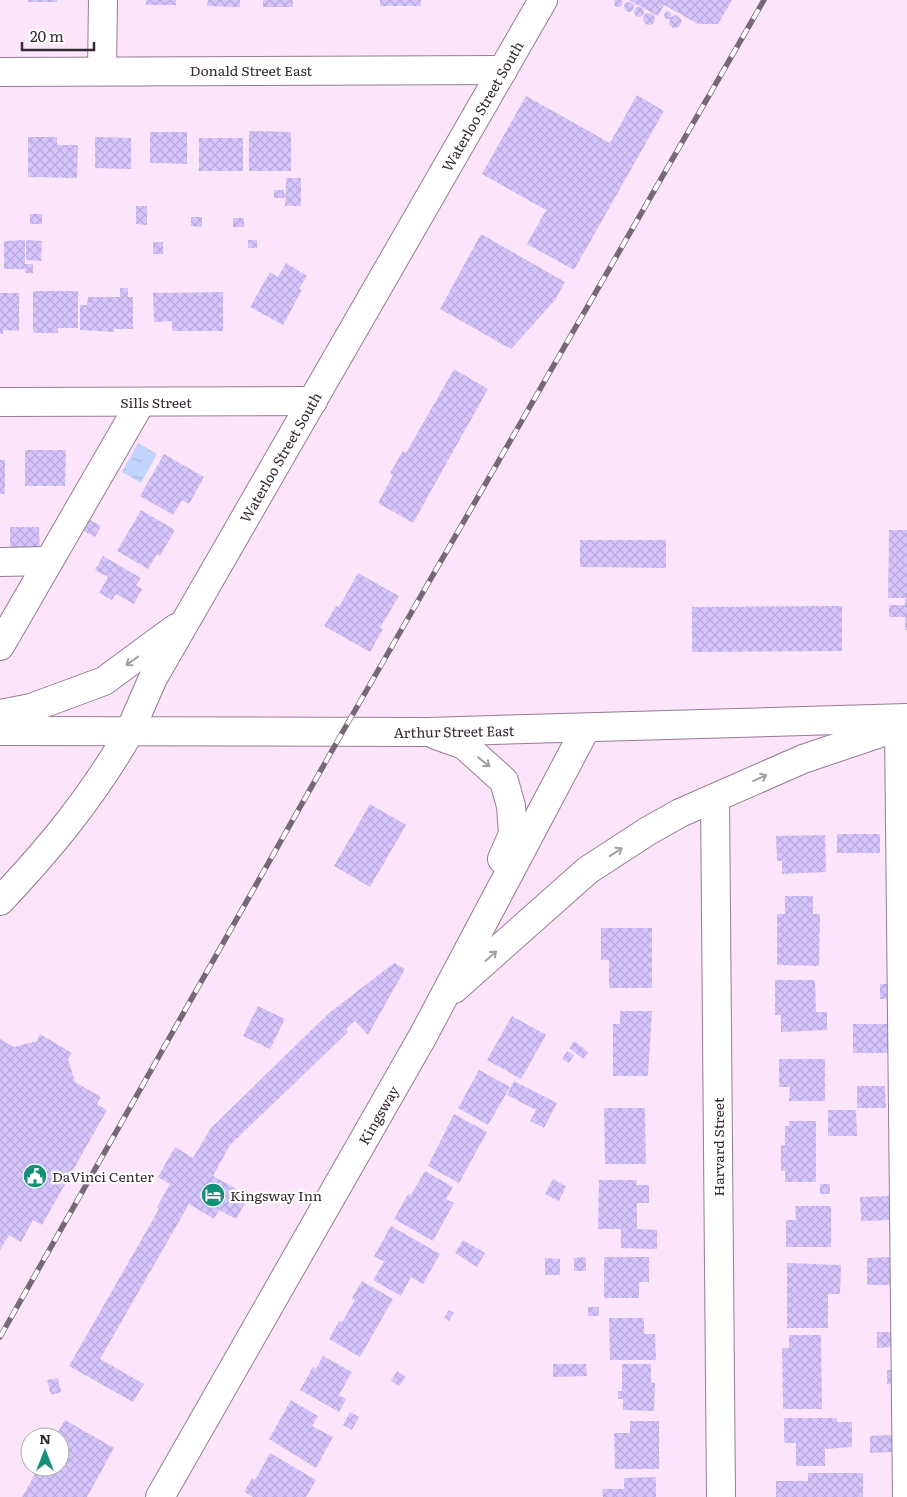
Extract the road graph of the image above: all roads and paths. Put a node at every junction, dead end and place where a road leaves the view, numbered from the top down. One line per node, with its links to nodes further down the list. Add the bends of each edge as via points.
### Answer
1 (103, 0): 3 (main road)
2 (543, 0): 4 (main road, Waterloo Street South)
3 (102, 70): 4 (main road, Donald Street East); 5 (main road, Donald Street East)
4 (503, 70): 6 (main road, Waterloo Street South)
5 (0, 72)
6 (313, 401): 8 (main road, Sills Street); 11 (main road, Waterloo Street South)
7 (0, 402): 8 (main road, Sills Street)
8 (140, 402): 10 (main road)
9 (0, 562): 10 (main road)
10 (49, 562): 12 (main road)
11 (186, 622): 13 (main road, one-way to 13, via 104,681 31,708); 18 (main road, Waterloo Street South, via 153,678)
12 (0, 646)
13 (0, 714)
14 (904, 723): 15 (main road, Arthur Street East); 19 (main road, one-way to 14, via 803,759); 24 (main road)
15 (586, 728): 17 (main road, Arthur Street East); 21 (main road, Kingsway)
16 (0, 731): 18 (main road, Arthur Street East)
17 (426, 732): 18 (main road, Arthur Street East); 21 (main road, one-way to 21, via 464,745 504,781 511,806 513,834)
18 (129, 733): 20 (main road, Waterloo Street South, via 102,779 68,825)
19 (715, 798): 21 (main road, one-way to 19, via 588,870 656,827); 23 (main road, Harvard Street)
20 (0, 901)
21 (442, 1000): 22 (main road, Kingsway)
22 (160, 1497)
23 (721, 1497)
24 (907, 1497)

